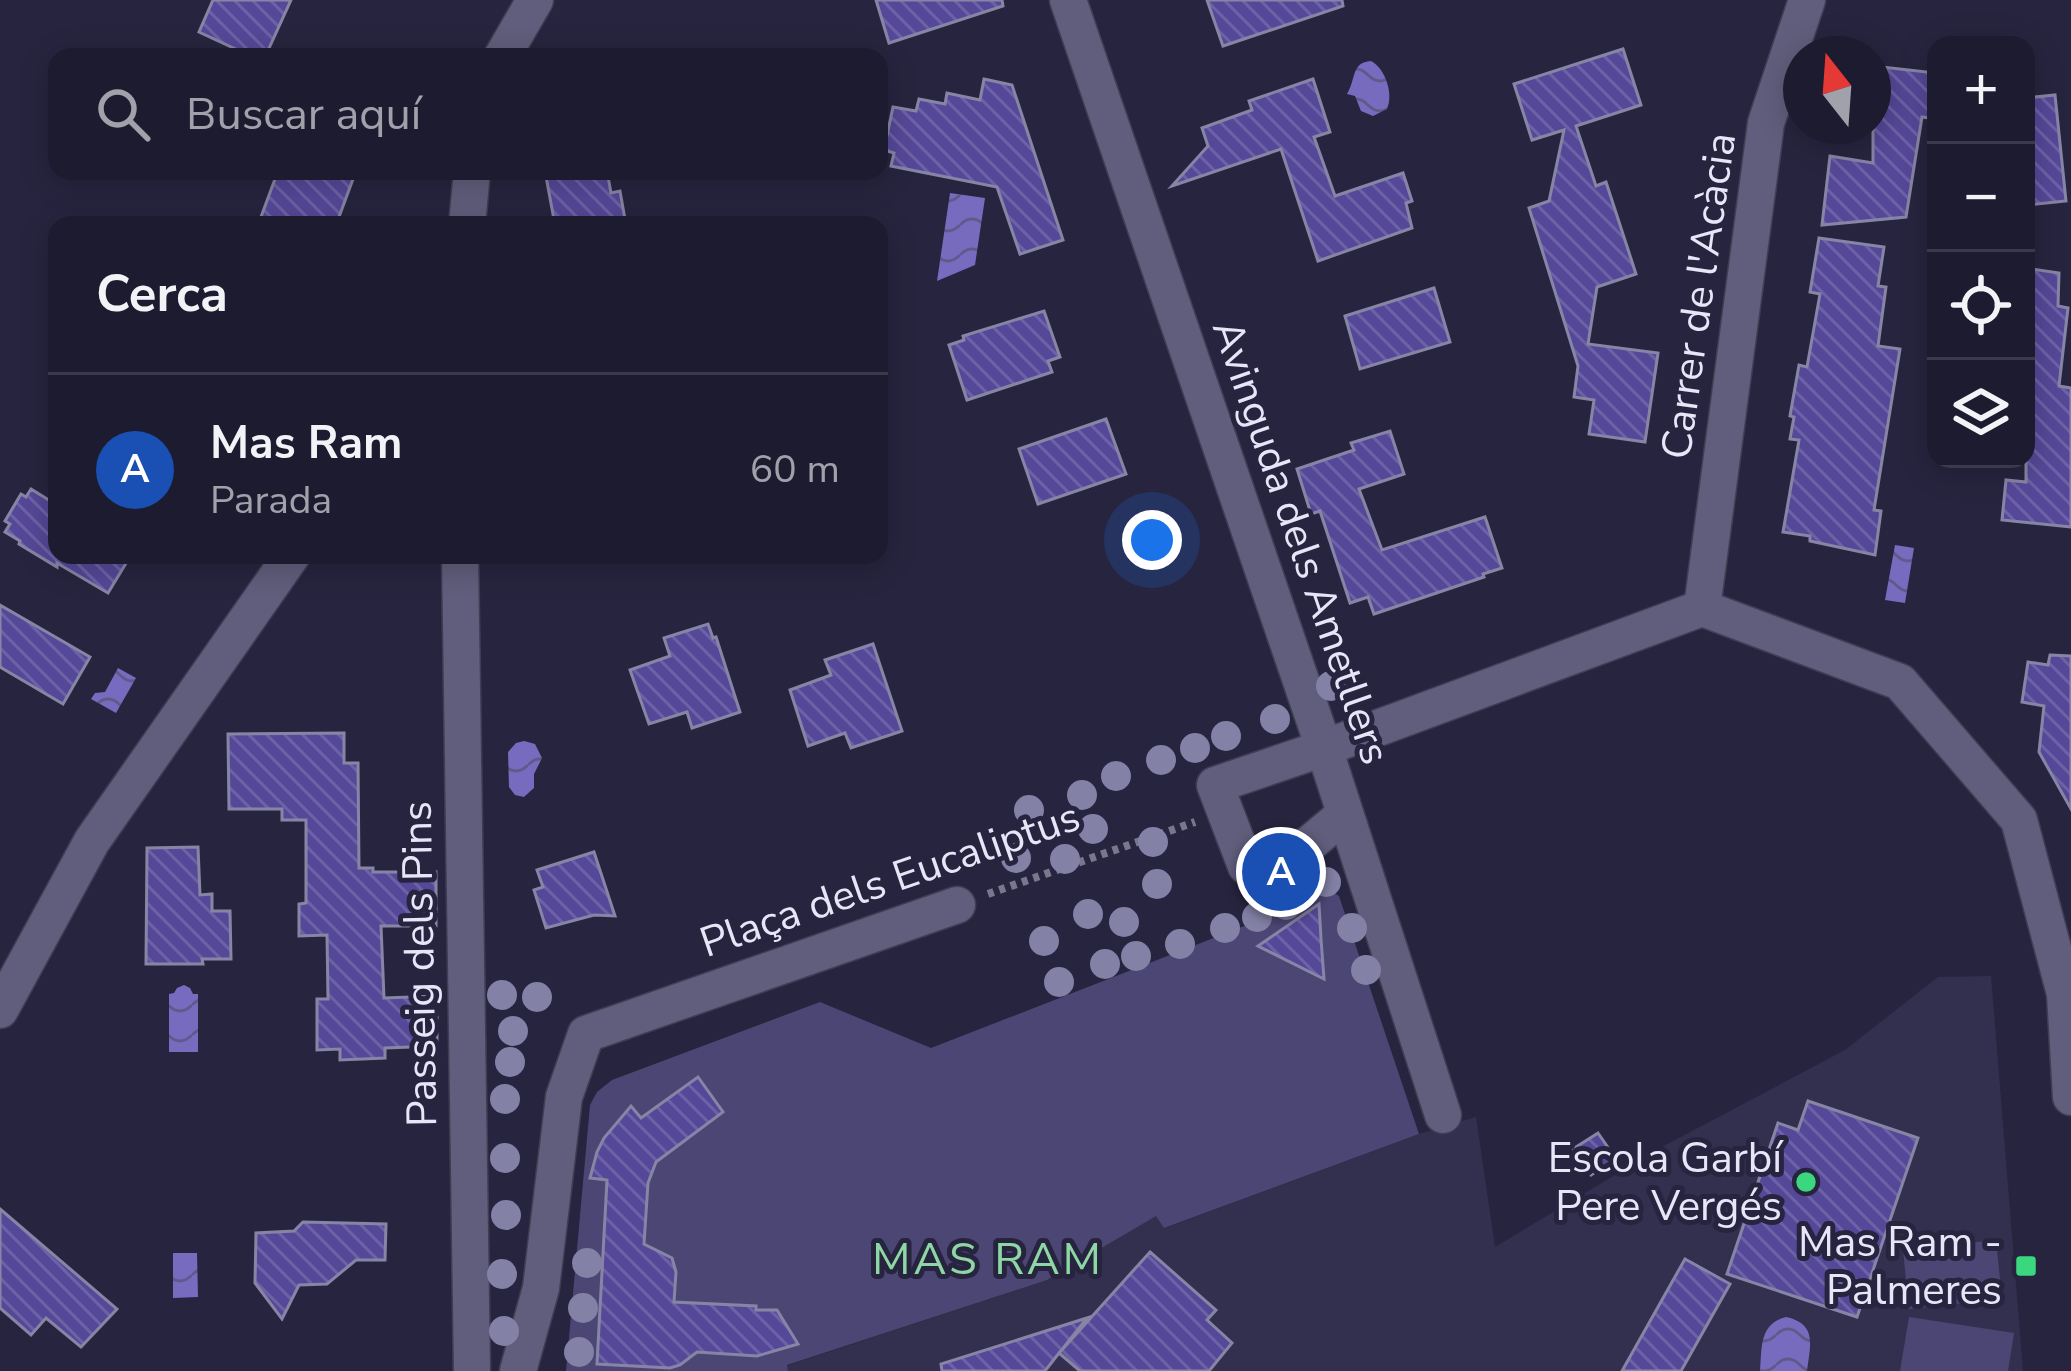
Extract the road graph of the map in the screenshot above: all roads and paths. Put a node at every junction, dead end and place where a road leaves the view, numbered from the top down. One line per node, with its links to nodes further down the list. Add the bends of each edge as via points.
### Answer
1 (536, 0): 4 (street)
2 (1068, 0): 10 (street, Avinguda dels Ametllers)
3 (1807, 0): 9 (street, Carrer de l'Acàcia, via 1766,123)
4 (507, 48)
5 (471, 180): 6 (street)
6 (467, 216)
7 (286, 564): 14 (street, via 92,841)
8 (460, 564): 17 (street, Passeig dels Pins)
9 (1702, 608): 10 (street); 15 (street, via 1900,682 2019,820 2066,994)
10 (1324, 748): 11 (street, via 1215,784); 12 (street, Avinguda dels Ametllers)
11 (1225, 811): 12 (street, via 1246,866 1308,845); 13 (path, Plaça dels Eucaliptus)
12 (1345, 814): 16 (street, Avinguda dels Ametllers)
13 (957, 905): 18 (street, Plaça dels Eucaliptus, via 586,1034 564,1097 541,1288)
14 (0, 1010)
15 (2070, 1078)
16 (1443, 1114)
17 (472, 1371)
18 (518, 1371)

